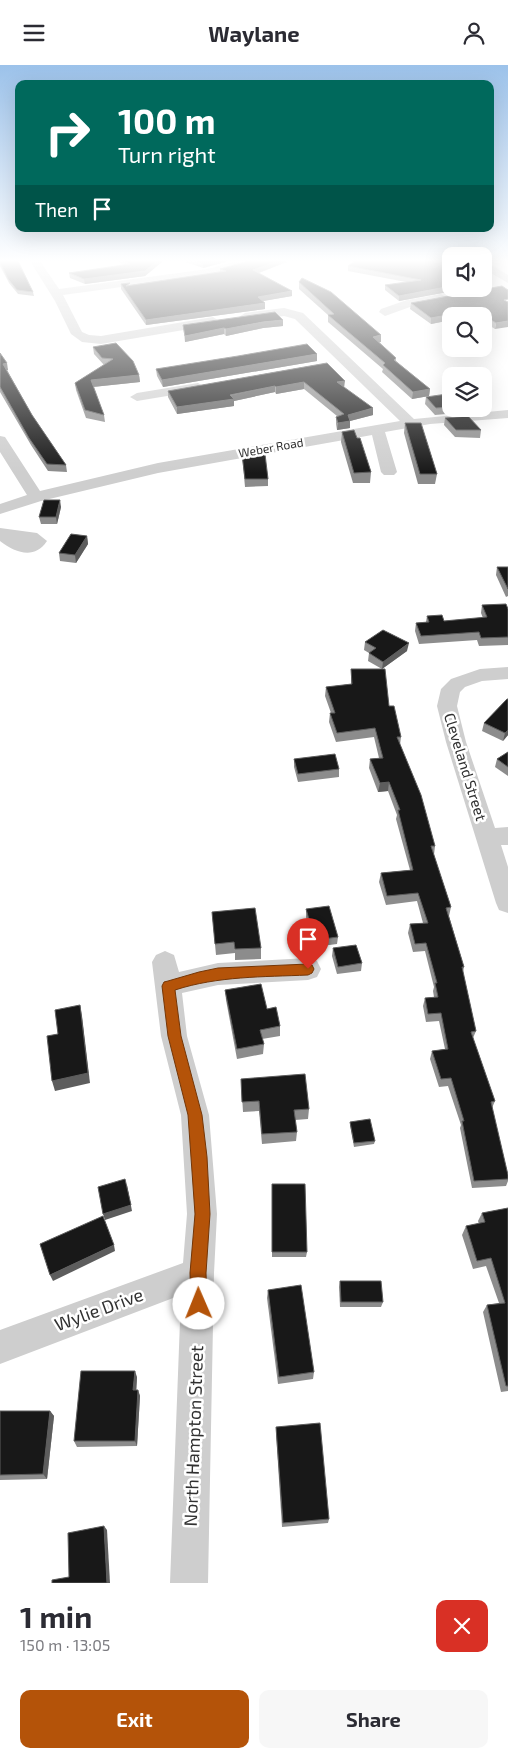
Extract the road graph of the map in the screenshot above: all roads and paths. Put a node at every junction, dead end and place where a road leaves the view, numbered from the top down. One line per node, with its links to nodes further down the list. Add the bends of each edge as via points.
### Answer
1 (76, 332): 2 (street, via 93,341)
2 (149, 332)
3 (317, 332): 4 (street)
4 (346, 361): 5 (street); 9 (street)
5 (333, 363)
6 (214, 384): 7 (street)
7 (137, 397)
8 (508, 414): 9 (street, Weber Road)
9 (410, 423): 10 (street, Weber Road)
10 (377, 428): 12 (street); 13 (street, Weber Road, via 158,468)
11 (0, 440): 13 (street)
12 (389, 472)
13 (36, 497): 14 (street, Weber Road)
14 (0, 509)
15 (508, 673): 16 (street, Cleveland Street, via 480,675 458,683 451,689 446,706 456,742)
16 (498, 837): 17 (street, Cleveland Street)
17 (508, 903)
18 (308, 969): 19 (street, North Hampton Street, via 199,977 167,974 174,1036 196,1123 202,1214)
19 (198, 1273): 20 (street, Wylie Drive); 21 (street, North Hampton Street)
20 (0, 1347)
21 (189, 1583)

